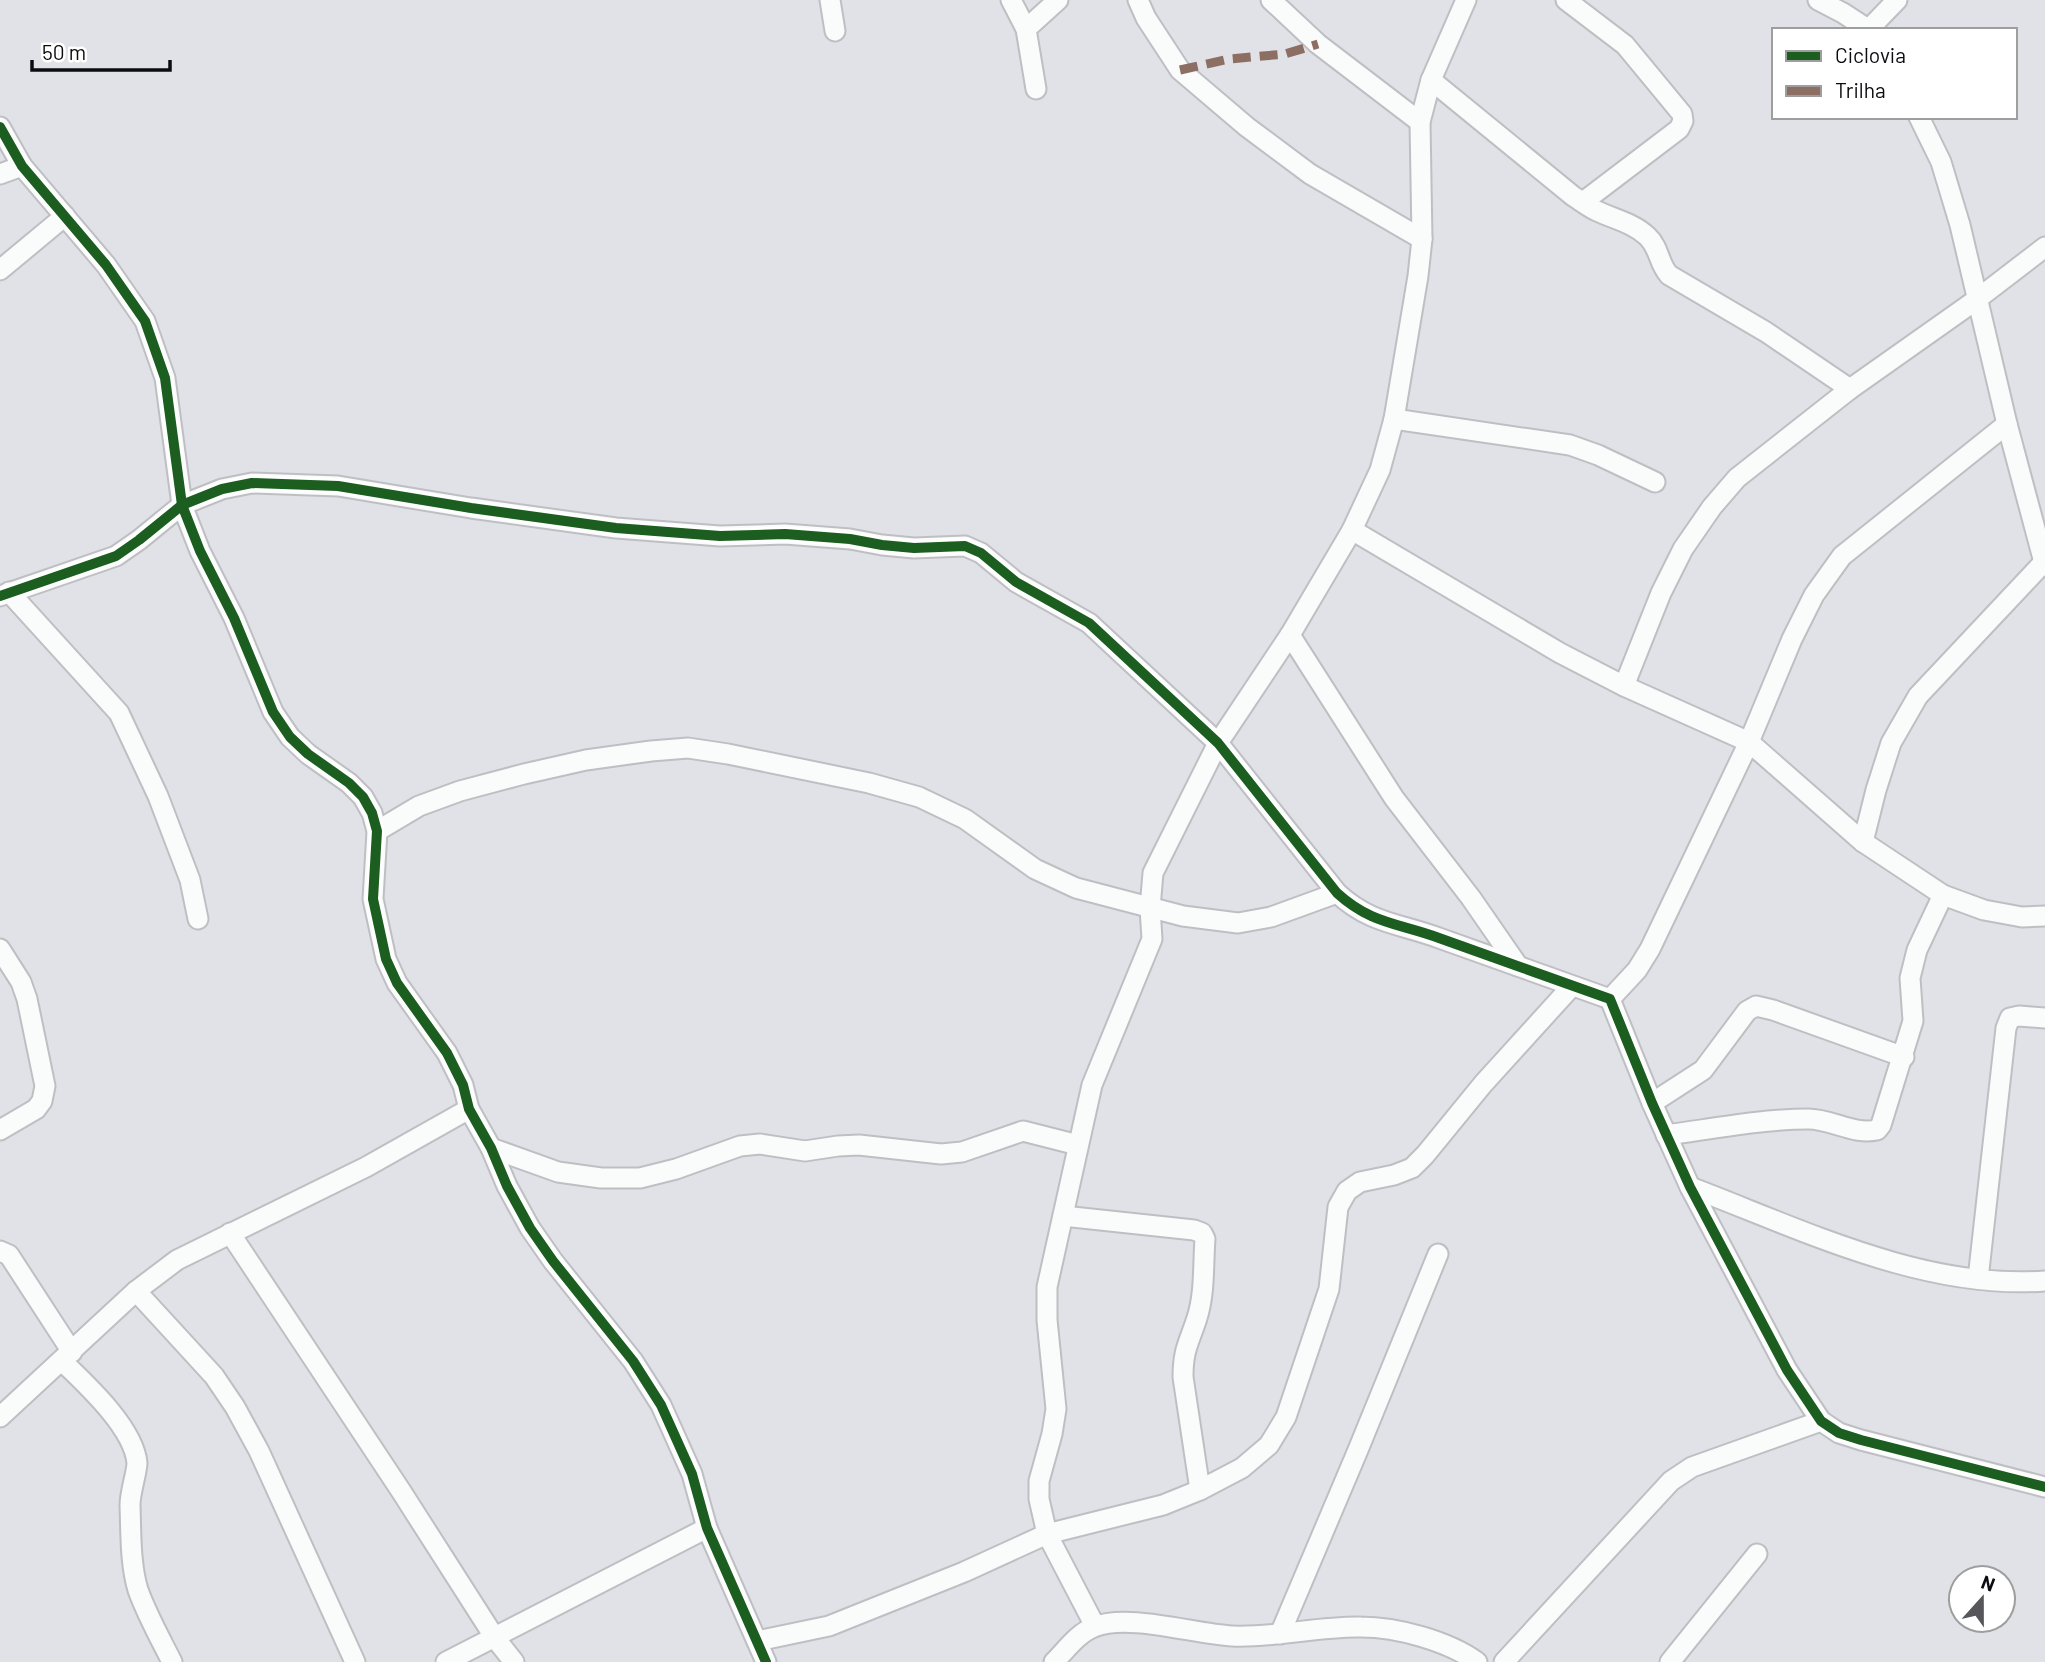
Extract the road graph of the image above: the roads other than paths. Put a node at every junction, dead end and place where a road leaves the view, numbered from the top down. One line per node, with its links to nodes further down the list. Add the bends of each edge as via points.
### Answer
1 (830, 0): 13 (street)
2 (1011, 0): 12 (street)
3 (1058, 0): 12 (street)
4 (1138, 0): 23 (street, via 1180,70 1247,127 1310,174)
5 (1270, 0): 17 (street, via 1318,44)
6 (1566, 0): 21 (street, via 1625,45 1683,121 1679,130)
7 (1818, 0): 10 (street)
8 (1897, 0): 11 (street)
9 (1459, 3): 14 (street)
10 (1867, 28)
11 (1870, 28)
12 (1026, 29): 15 (street)
13 (835, 32)
14 (1432, 80): 17 (street); 21 (street)
15 (1036, 89)
16 (1920, 119): 26 (street, via 1941,162)
17 (1420, 122): 23 (street)
18 (0, 127): 19 (street)
19 (22, 166): 20 (street); 22 (street)
20 (0, 174)
21 (1583, 202): 27 (street, via 1646,234 1670,275)
22 (65, 216): 25 (street); 31 (street, via 145,321 165,378)
23 (1422, 240): 28 (street)
24 (2045, 247): 26 (street)
25 (0, 270)
26 (1976, 300): 27 (street); 29 (street)
27 (1850, 389): 36 (street, via 1737,478 1712,507 1683,549 1661,593)
28 (1394, 419): 30 (street, via 1570,445); 32 (street, via 1380,470)
29 (2007, 424): 33 (street); 37 (street, via 1842,556 1814,595)
30 (1654, 482)
31 (182, 505): 34 (street, via 116,555); 38 (street, via 253,483 338,486 616,528 720,536 785,534 914,548 965,546 981,553 1016,583 1089,622); 39 (street, via 273,712 308,754 363,797)
32 (1352, 530): 35 (street); 36 (street)
33 (2044, 564): 40 (street, via 1918,696 1891,743)
34 (4, 594): 48 (street, via 119,713 158,796 190,880)
35 (1290, 635): 38 (street); 51 (street, via 1394,798)
36 (1624, 686): 37 (street)
37 (1749, 742): 40 (street); 53 (street, via 1650,949)
38 (1218, 743): 41 (street); 42 (street)
39 (377, 831): 44 (street, via 419,806 460,791 625,754 688,748 919,797 965,819 1035,869 1076,888); 57 (street, via 373,899 386,959 447,1053)
40 (1863, 842): 43 (street)
41 (1153, 873): 44 (street); 45 (street)
42 (1337, 893): 46 (street, via 1271,917 1238,923); 51 (street, via 1374,918)
43 (1944, 895): 47 (street, via 2022,917); 55 (street, via 1917,950 1910,978 1913,1021)
44 (1120, 898): 45 (street)
45 (1150, 908): 46 (street); 49 (street)
46 (1182, 916): 49 (street)
47 (2045, 916)
48 (198, 919)
49 (1152, 939): 60 (street, via 1092,1085)
50 (0, 948): 58 (street, via 27,999 45,1086 36,1109)
51 (1518, 966): 52 (street)
52 (1572, 986): 53 (street); 74 (street, via 1412,1168 1360,1182 1347,1191 1338,1207 1329,1289 1286,1418 1269,1445 1242,1468)
53 (1610, 999): 56 (street)
54 (2045, 1018): 67 (street, via 2010,1018 2006,1028)
55 (1904, 1056): 56 (street, via 1756,1006 1747,1011 1703,1070); 59 (street, via 1877,1130 1857,1131 1810,1119)
56 (1652, 1103): 59 (street)
57 (469, 1109): 61 (street); 64 (street, via 366,1167)
58 (0, 1130)
59 (1666, 1135): 62 (street)
60 (1078, 1145): 61 (street, via 1023,1131 962,1152 942,1154 859,1146 805,1151 750,1145 640,1178 558,1172); 63 (street)
61 (491, 1148): 75 (street, via 530,1228 633,1361 661,1405 692,1474)
62 (1690, 1187): 67 (street, via 1892,1264); 72 (street, via 1787,1370)
63 (1063, 1216): 74 (street, via 1194,1230 1205,1239 1199,1307 1183,1359); 76 (street, via 1047,1287 1056,1409 1039,1481)
64 (230, 1233): 69 (street, via 177,1260); 80 (street)
65 (0, 1251): 70 (street, via 9,1255)
66 (1438, 1254): 79 (street)
67 (1978, 1279): 68 (street)
68 (2045, 1281)
69 (136, 1292): 70 (street); 83 (street, via 214,1376 235,1407)
70 (67, 1356): 71 (street); 82 (street, via 119,1423 132,1449 137,1464 130,1502 137,1588)
71 (0, 1417)
72 (1821, 1422): 73 (street, via 1861,1440); 89 (street, via 1692,1467 1671,1481)
73 (2045, 1487)
74 (1200, 1490): 76 (street, via 1163,1505)
75 (707, 1528): 80 (street); 81 (street)
76 (1047, 1534): 78 (street); 81 (street, via 829,1626)
77 (1757, 1554): 90 (street)
78 (1095, 1626): 79 (street, via 1121,1621 1232,1636); 87 (street)
79 (1280, 1634): 88 (street, via 1362,1626 1391,1630 1460,1650)
80 (495, 1639): 84 (street); 85 (street)
81 (758, 1641): 86 (street)
82 (172, 1662)
83 (355, 1662)
84 (446, 1662)
85 (514, 1662)
86 (766, 1662)
87 (1054, 1662)
88 (1477, 1662)
89 (1504, 1662)
90 (1670, 1662)

